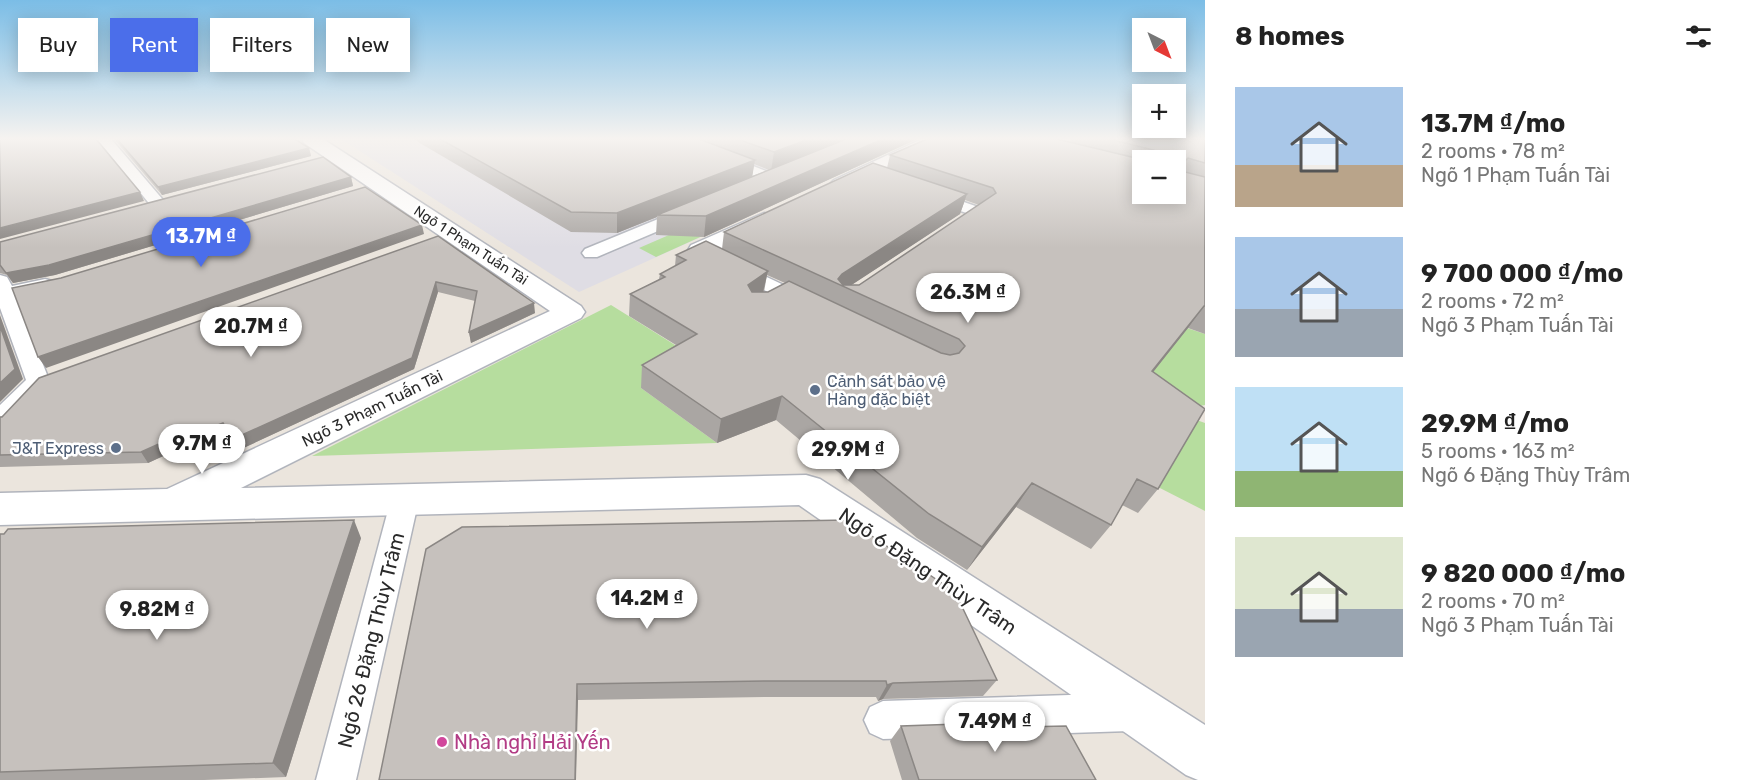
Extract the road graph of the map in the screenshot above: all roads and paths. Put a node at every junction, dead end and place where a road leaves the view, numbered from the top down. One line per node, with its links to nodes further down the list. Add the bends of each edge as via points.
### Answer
1 (138, 175): 13 (lane, via 163,202)
2 (360, 175): 7 (street, Ngõ 1 Phạm Tuấn Tài)
3 (774, 175): 8 (lane)
4 (859, 175): 11 (street)
5 (871, 175): 6 (lane)
6 (885, 180)
7 (380, 185): 10 (lane); 16 (street, Ngõ 1 Phạm Tuấn Tài)
8 (750, 187)
9 (916, 191): 15 (lane, via 978,212)
10 (357, 192)
11 (823, 192)
12 (697, 209): 19 (lane)
13 (135, 210)
14 (782, 212): 18 (street)
15 (959, 225)
16 (452, 233): 17 (lane); 23 (street, Ngõ 1 Phạm Tuấn Tài)
17 (430, 241)
18 (700, 250): 22 (lane, via 774,297)
19 (591, 253)
20 (60, 282): 21 (lane)
21 (2, 290): 25 (lane)
22 (804, 302)
23 (571, 312): 28 (street, Ngõ 3 Phạm Tuấn Tài)
24 (61, 374): 25 (lane)
25 (38, 382): 26 (lane)
26 (0, 420)
27 (405, 499): 28 (street, Ngõ 3 Phạm Tuấn Tài); 30 (street, Ngõ 6 Đặng Thùy Trâm, via 806,490); 33 (lane, Ngõ 26 Đặng Thùy Trâm)
28 (172, 505): 29 (street, Ngõ 3 Phạm Tuấn Tài)
29 (0, 509)
30 (1139, 712): 31 (lane); 32 (street, Ngõ 6 Đặng Thùy Trâm)
31 (883, 720)
32 (1205, 756)
33 (336, 780)

